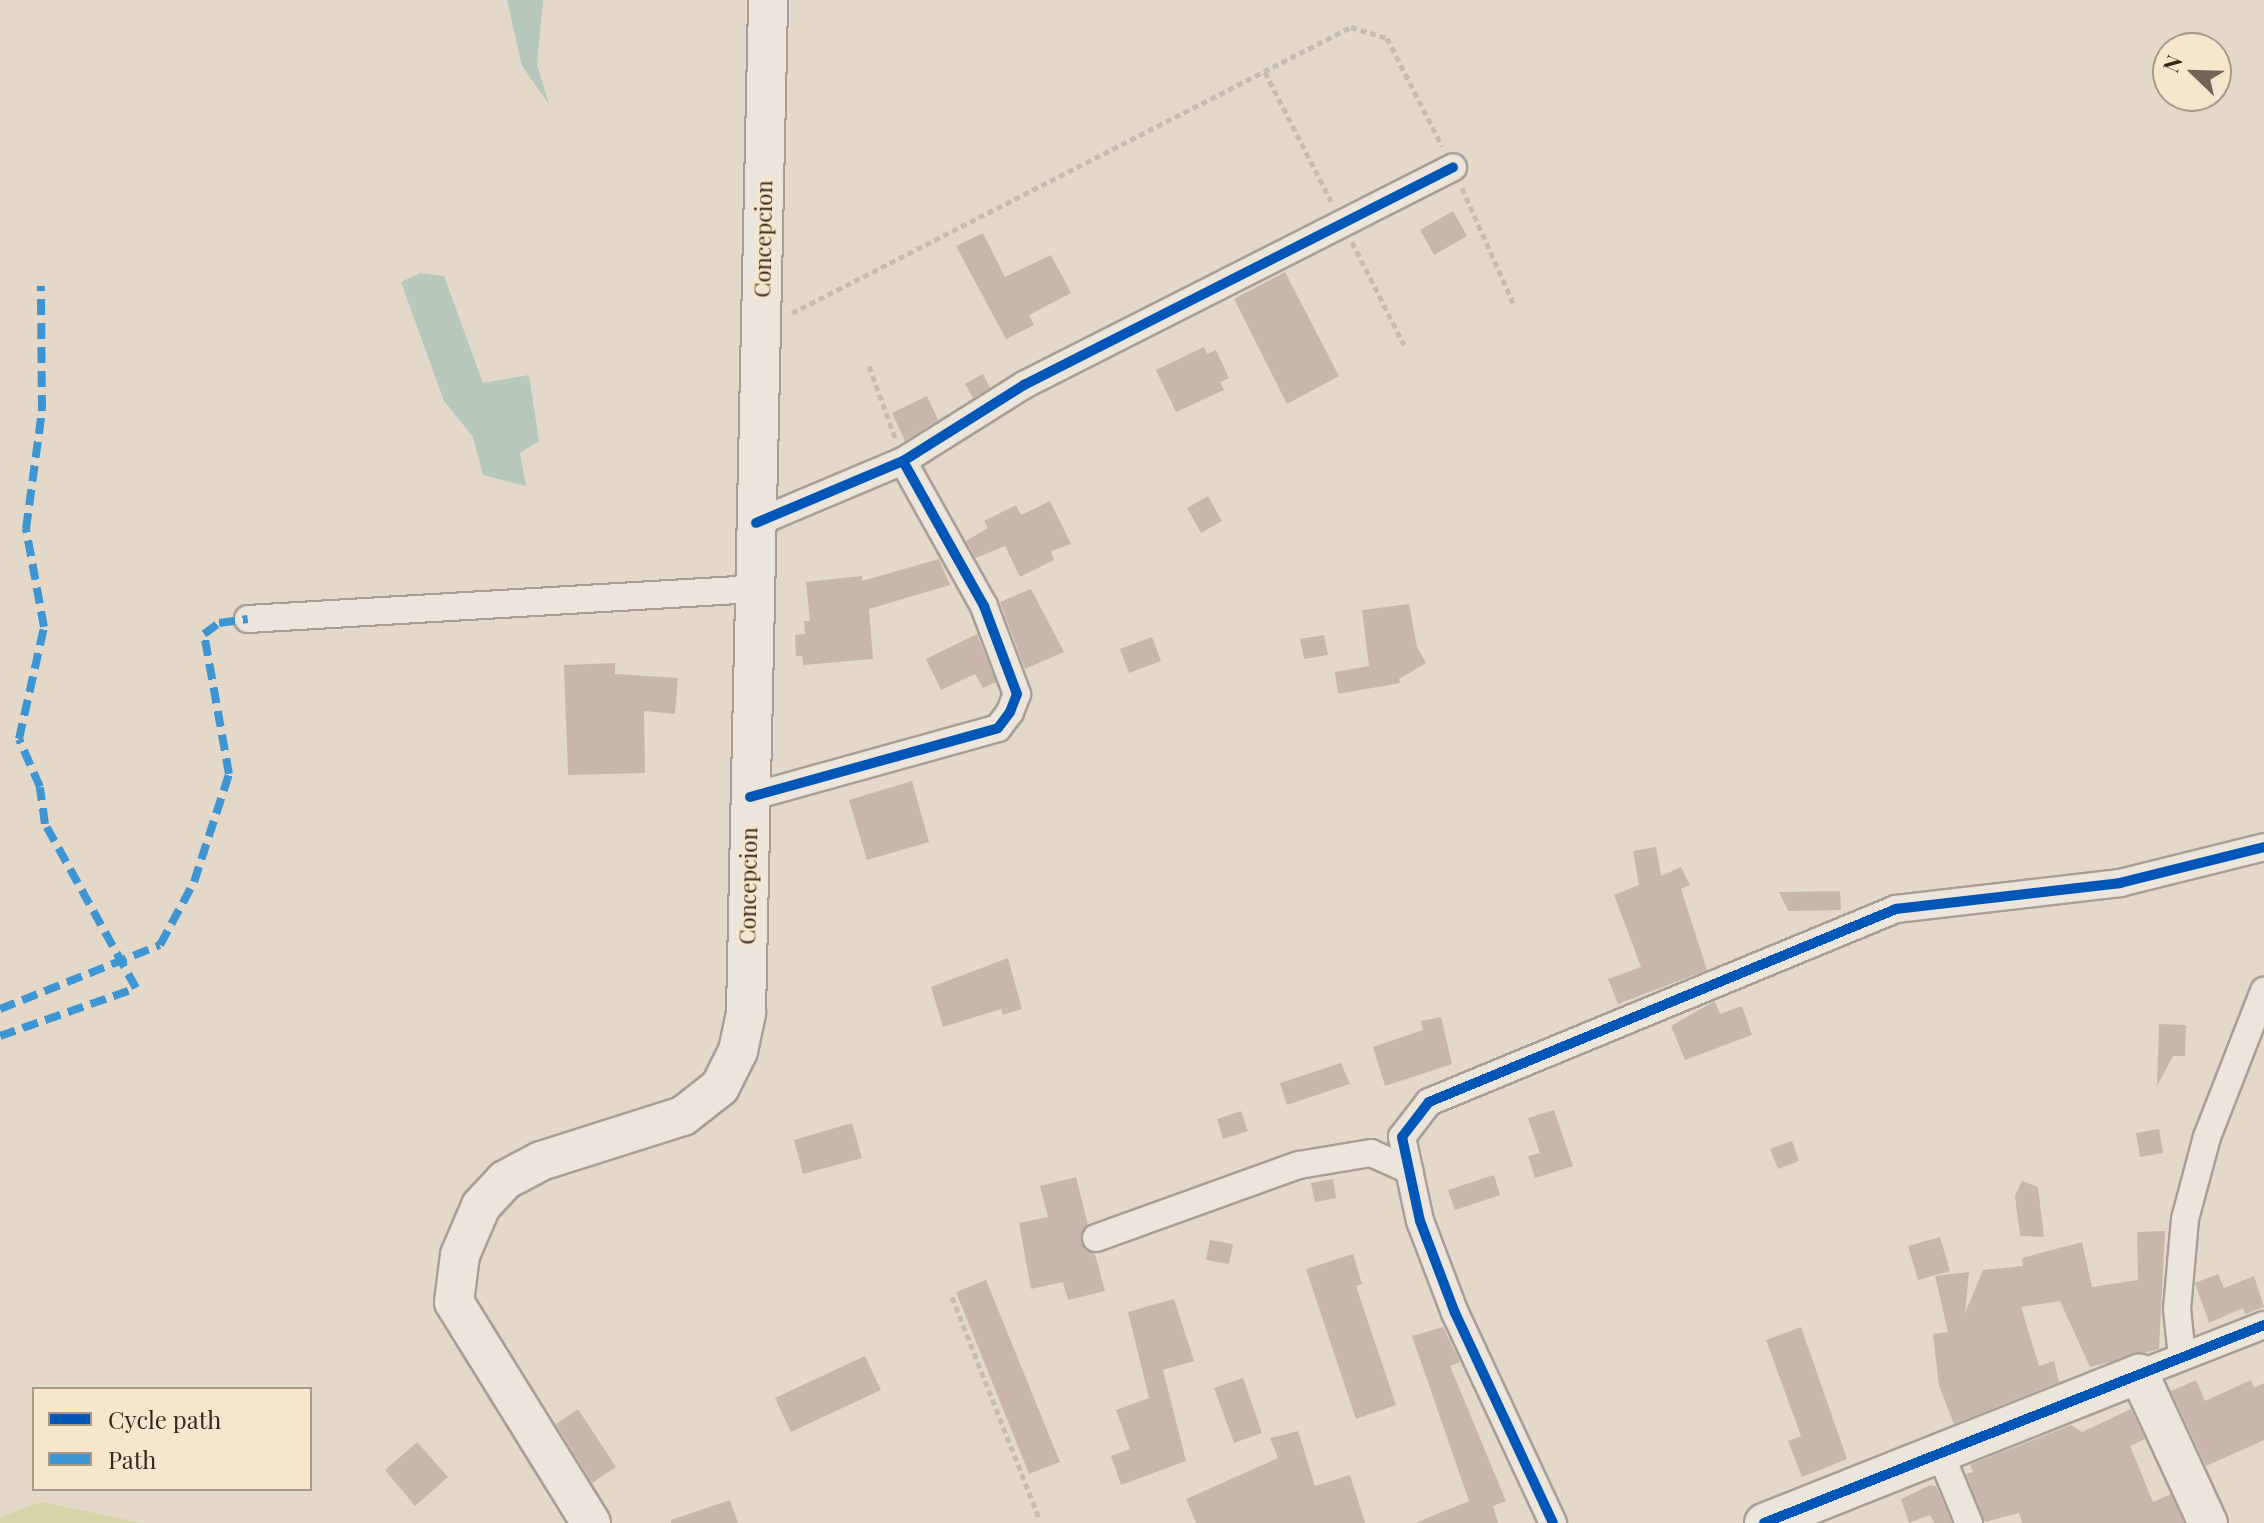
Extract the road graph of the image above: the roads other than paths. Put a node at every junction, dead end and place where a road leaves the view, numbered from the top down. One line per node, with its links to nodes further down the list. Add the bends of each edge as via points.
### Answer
1 (768, 0): 4 (main road, Concepcion)
2 (1453, 167): 3 (street, via 1024,385)
3 (903, 461): 4 (street); 7 (street, via 984,606 1017,694 1010,712 998,728)
4 (756, 523): 5 (main road, Concepcion)
5 (755, 589): 6 (street); 7 (main road, Concepcion)
6 (248, 619)
7 (750, 797): 16 (main road, Concepcion, via 746,1012 738,1051 720,1087 683,1116 541,1161 505,1180 481,1206 460,1255 454,1302)
8 (2264, 847): 10 (street, via 2120,883 1896,909 1429,1102 1402,1137)
9 (2264, 991): 13 (street, via 2207,1137 2185,1219 2177,1309)
10 (1409, 1170): 11 (street, via 1371,1153 1299,1165); 17 (street, via 1420,1221 1455,1313)
11 (1096, 1238)
12 (2264, 1325): 13 (street)
13 (2182, 1356): 14 (street)
14 (2139, 1374): 15 (main road); 20 (main road)
15 (1940, 1453): 18 (main road); 19 (street)
16 (591, 1523)
17 (1553, 1523)
18 (1764, 1523)
19 (1969, 1523)
20 (2208, 1523)

